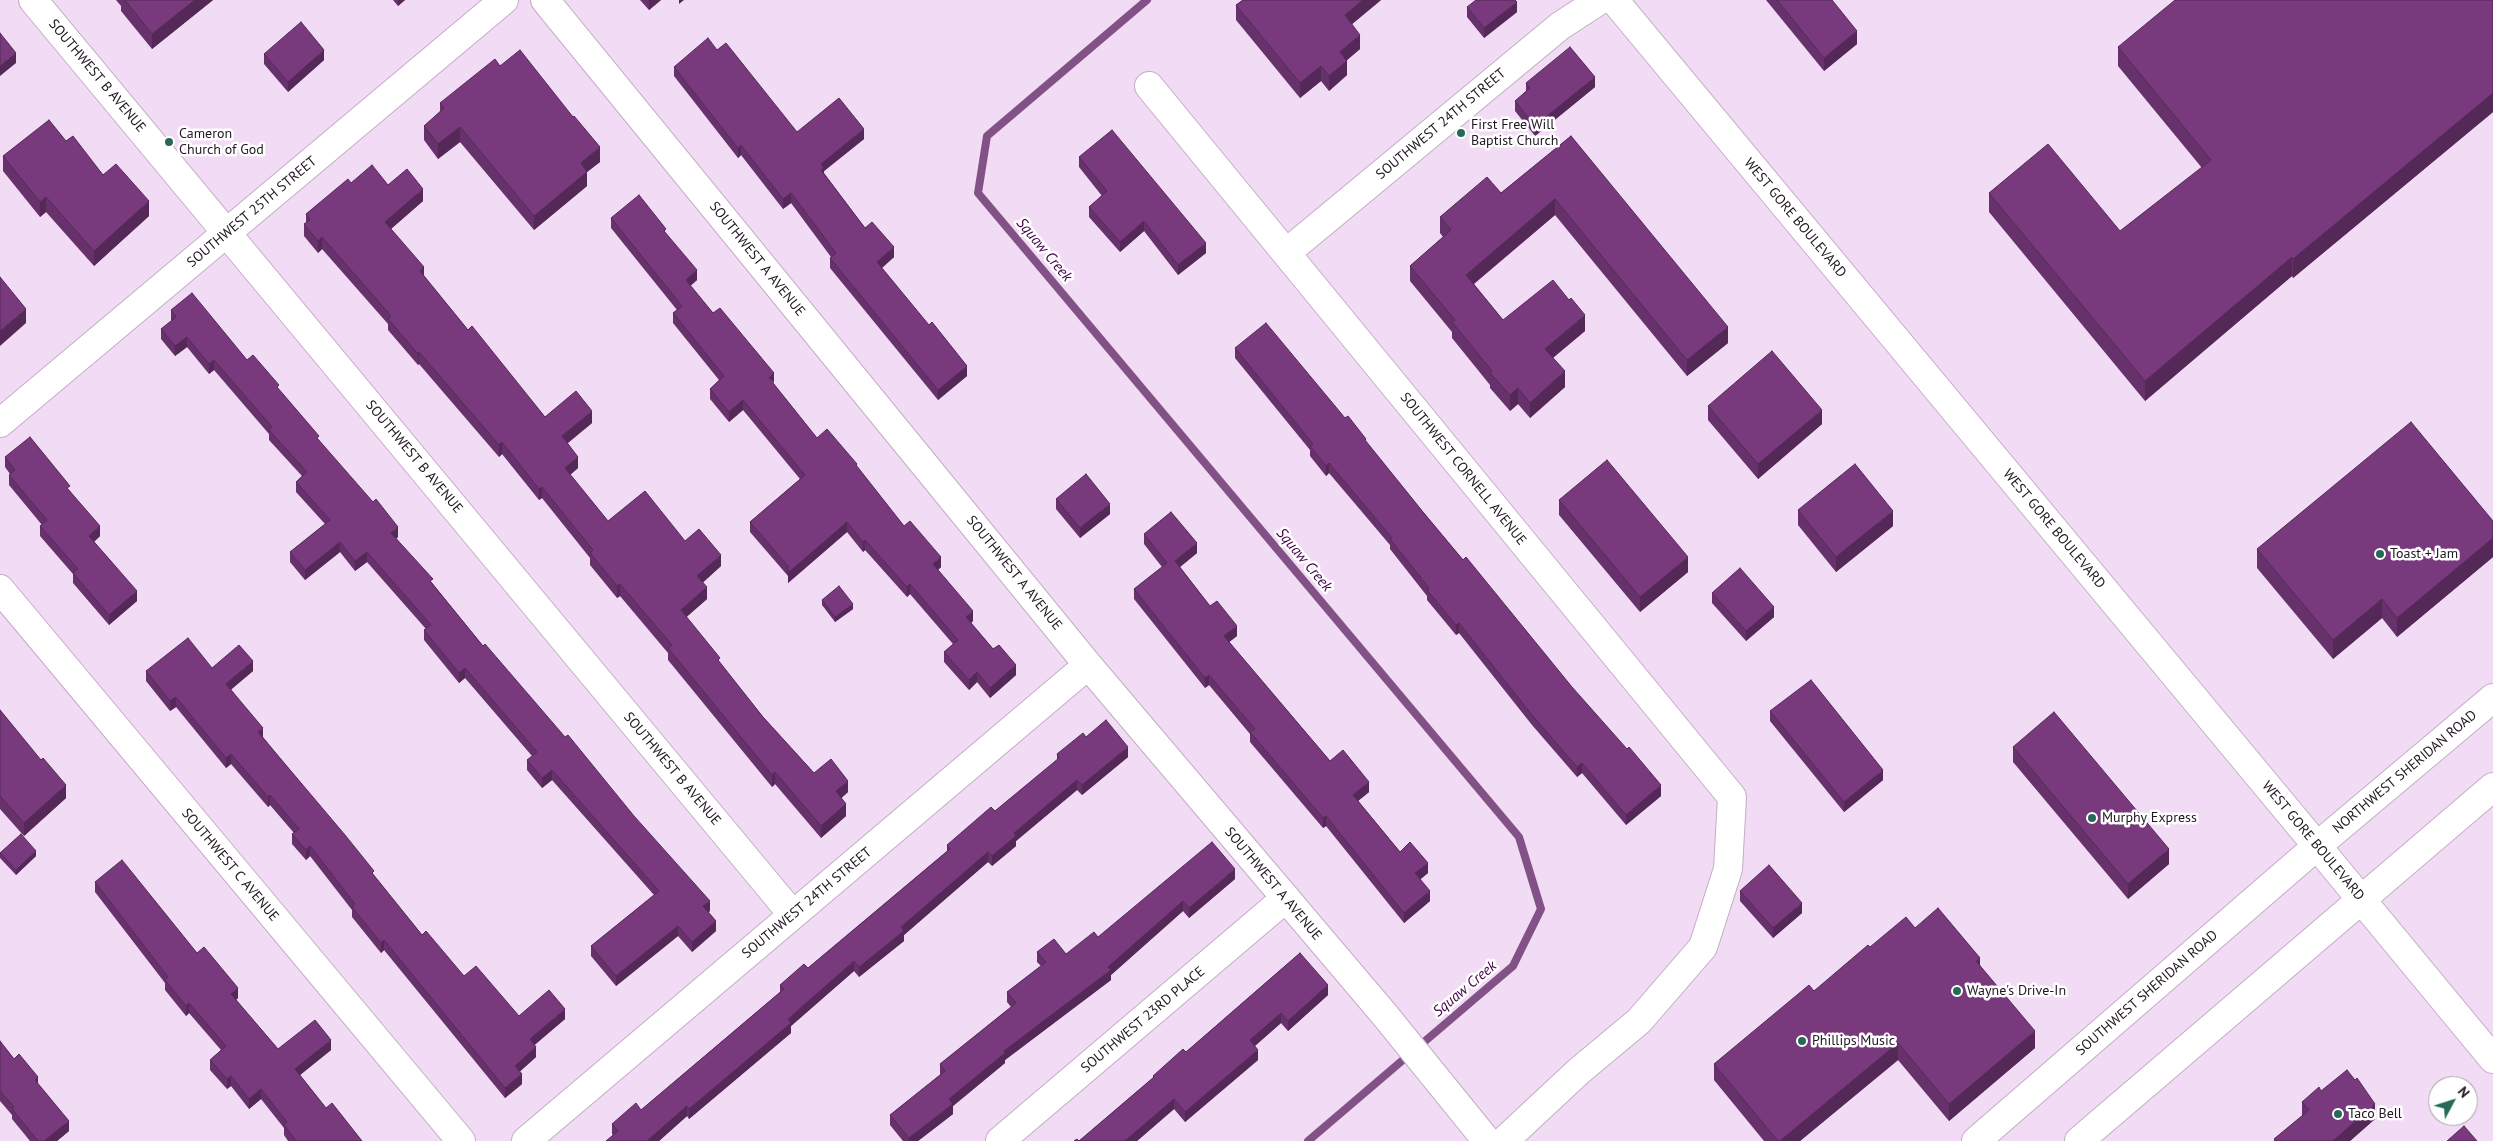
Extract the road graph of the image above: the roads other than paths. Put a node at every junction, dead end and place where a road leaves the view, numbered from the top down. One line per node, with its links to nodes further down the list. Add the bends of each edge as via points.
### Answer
1 (33, 0): 7 (street, SOUTHWEST B AVENUE)
2 (504, 0): 7 (street, SOUTHWEST 25TH STREET)
3 (545, 0): 11 (street, SOUTHWEST A AVENUE)
4 (1600, 0): 8 (street, SOUTHWEST 24TH STREET, via 1560,26)
5 (1614, 0): 14 (street, WEST GORE BOULEVARD)
6 (1149, 86): 8 (street, SOUTHWEST CORNELL AVENUE)
7 (228, 232): 9 (street, SOUTHWEST 25TH STREET); 17 (street, SOUTHWEST B AVENUE)
8 (1286, 254): 23 (street, SOUTHWEST CORNELL AVENUE, via 1732,797 1728,869 1703,946 1639,1021)
9 (0, 423)
10 (0, 589): 19 (street, SOUTHWEST C AVENUE)
11 (1088, 665): 15 (street, SOUTHWEST A AVENUE); 17 (street, SOUTHWEST 24TH STREET)
12 (2493, 698): 14 (street, NORTHWEST SHERIDAN ROAD)
13 (2493, 788): 16 (street)
14 (2317, 846): 16 (street, WEST GORE BOULEVARD); 24 (street, SOUTHWEST SHERIDAN ROAD)
15 (1286, 898): 21 (street, SOUTHWEST 23RD PLACE); 22 (street, SOUTHWEST A AVENUE)
16 (2361, 899): 18 (street, WEST GORE BOULEVARD); 25 (street)
17 (793, 914): 20 (street, SOUTHWEST 24TH STREET)
18 (2493, 1059)
19 (460, 1141)
20 (526, 1141)
21 (1000, 1141)
22 (1487, 1141)
23 (1504, 1141)
24 (1976, 1141)
25 (2080, 1141)

